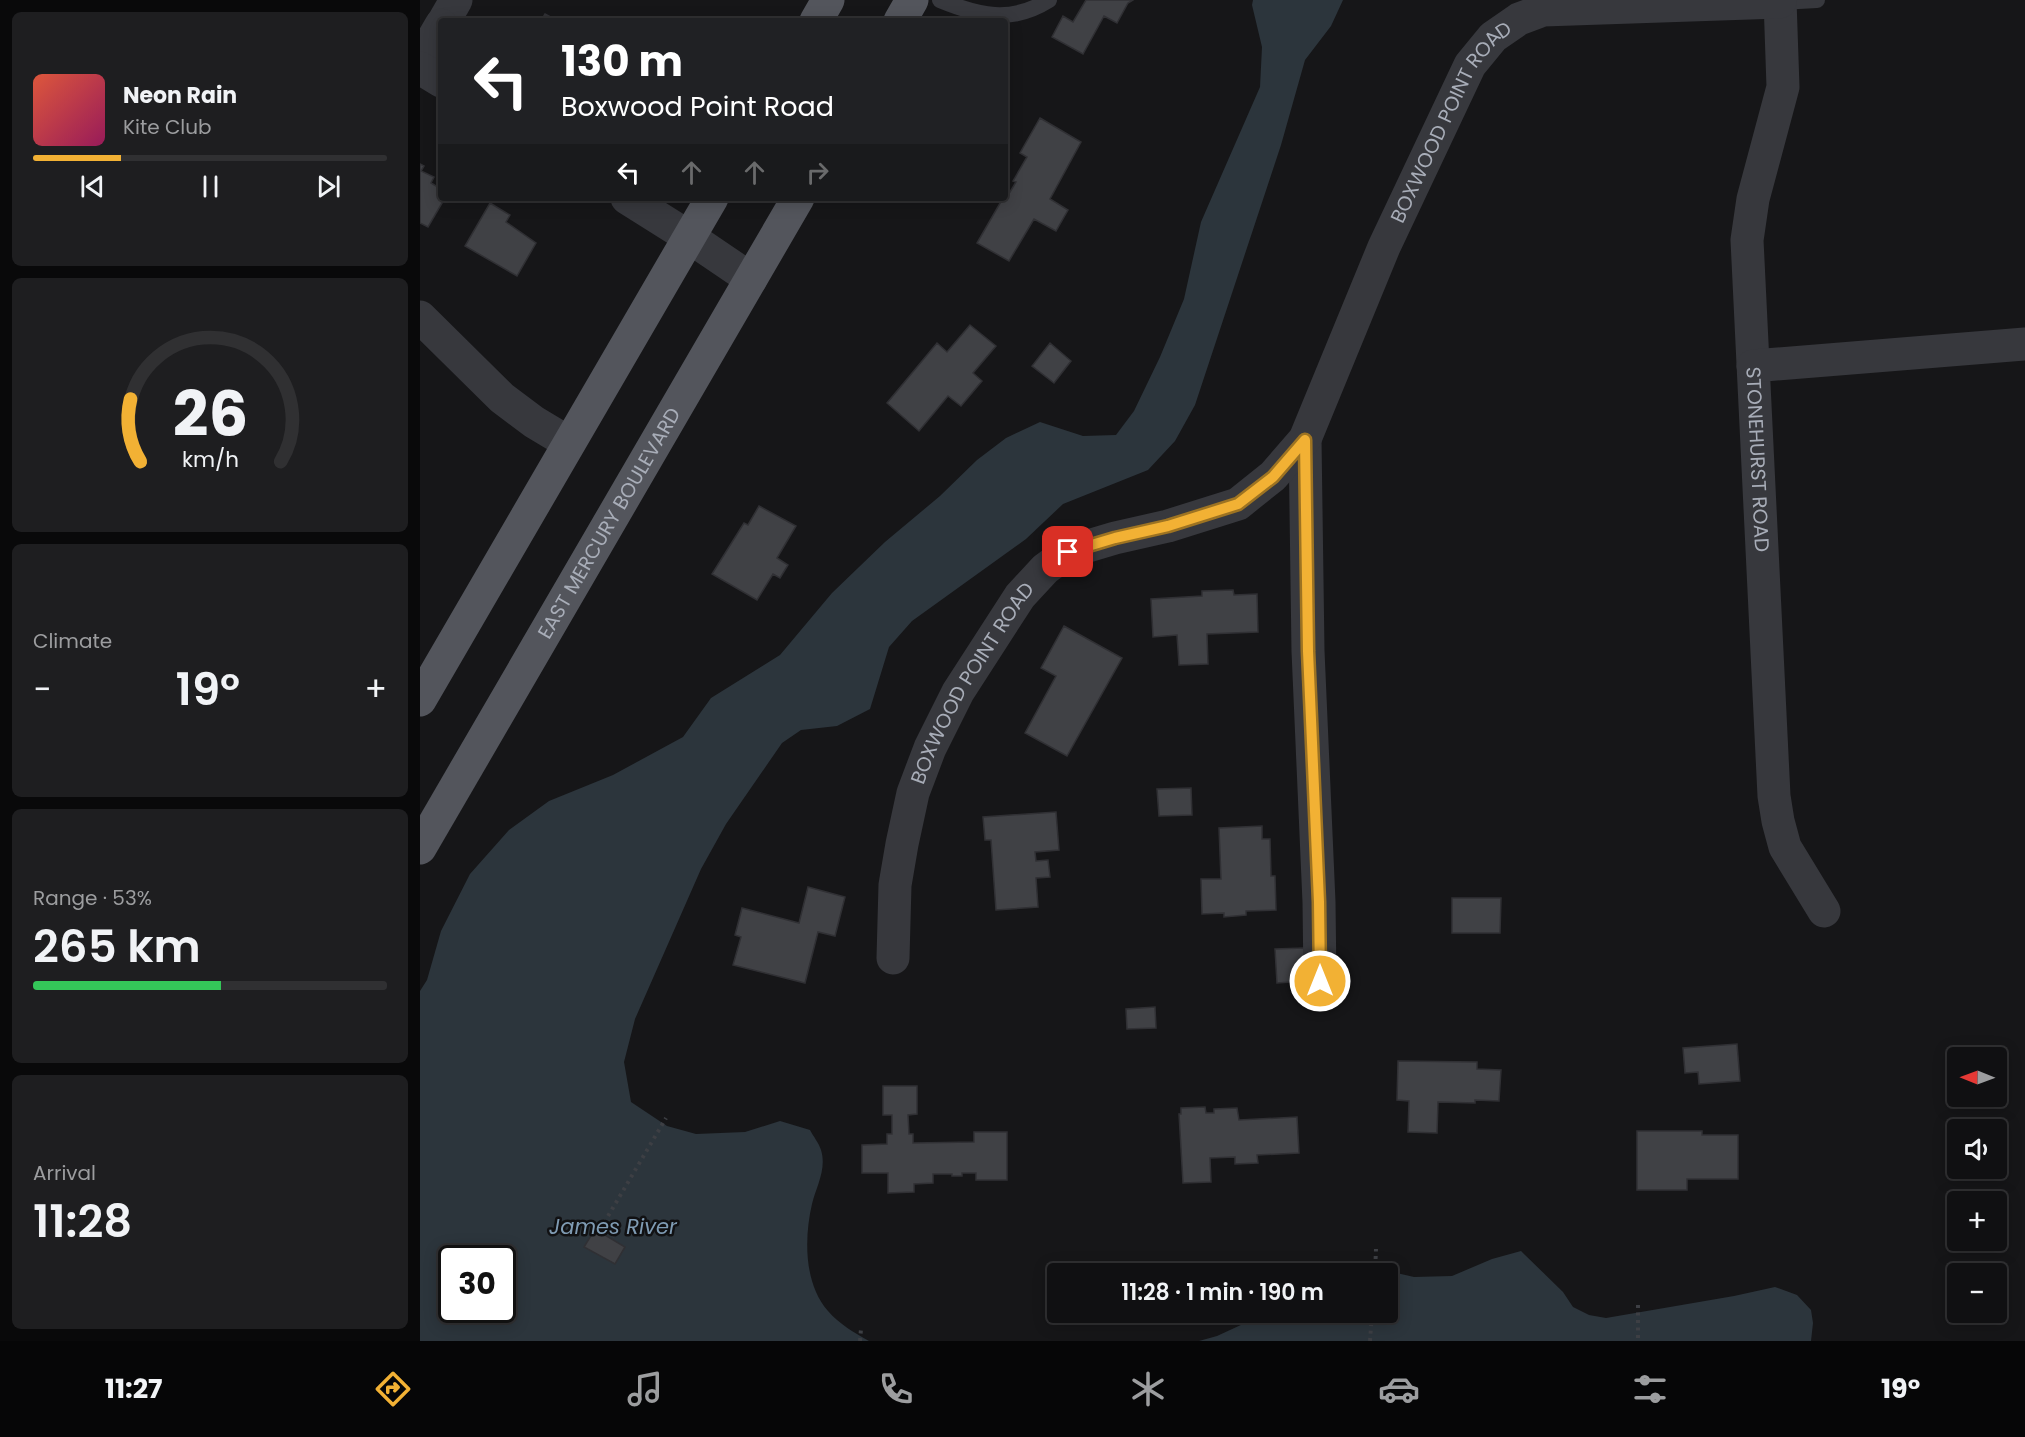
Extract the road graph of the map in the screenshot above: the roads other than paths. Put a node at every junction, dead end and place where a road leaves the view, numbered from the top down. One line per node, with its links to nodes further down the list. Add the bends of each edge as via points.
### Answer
1 (456, 0): 8 (street)
2 (828, 0): 9 (main road)
3 (912, 0): 10 (main road)
4 (940, 0): 5 (lane, via 968,12 1005,16 1034,9)
5 (1049, 0)
6 (1817, 0): 7 (lane)
7 (1780, 1): 22 (street, STONEHURST ROAD, via 1782,87 1753,198 1747,240); 23 (street, BOXWOOD POINT ROAD, via 1543,10 1519,19 1493,37 1470,65 1384,247)
8 (446, 18)
9 (818, 18)
10 (902, 18)
11 (438, 30): 12 (street)
12 (420, 61)
13 (420, 68): 14 (street)
14 (438, 79)
15 (632, 201): 18 (street)
16 (710, 201): 18 (main road)
17 (796, 201): 19 (main road, EAST MERCURY BOULEVARD)
18 (689, 237): 19 (street); 24 (main road)
19 (751, 279): 26 (main road, EAST MERCURY BOULEVARD)
20 (420, 317): 24 (street, via 502,399)
21 (2025, 344): 22 (street)
22 (1753, 366): 27 (street, STONEHURST ROAD, via 1774,796 1785,847)
23 (1305, 440): 28 (street, BOXWOOD POINT ROAD, via 1273,477 1238,504 1068,552 1020,596 958,692 916,784 895,885); 29 (street, BOXWOOD POINT ROAD)
24 (569, 443): 25 (main road)
25 (420, 700)
26 (420, 848)
27 (1824, 911)
28 (893, 958)
29 (1320, 981)

